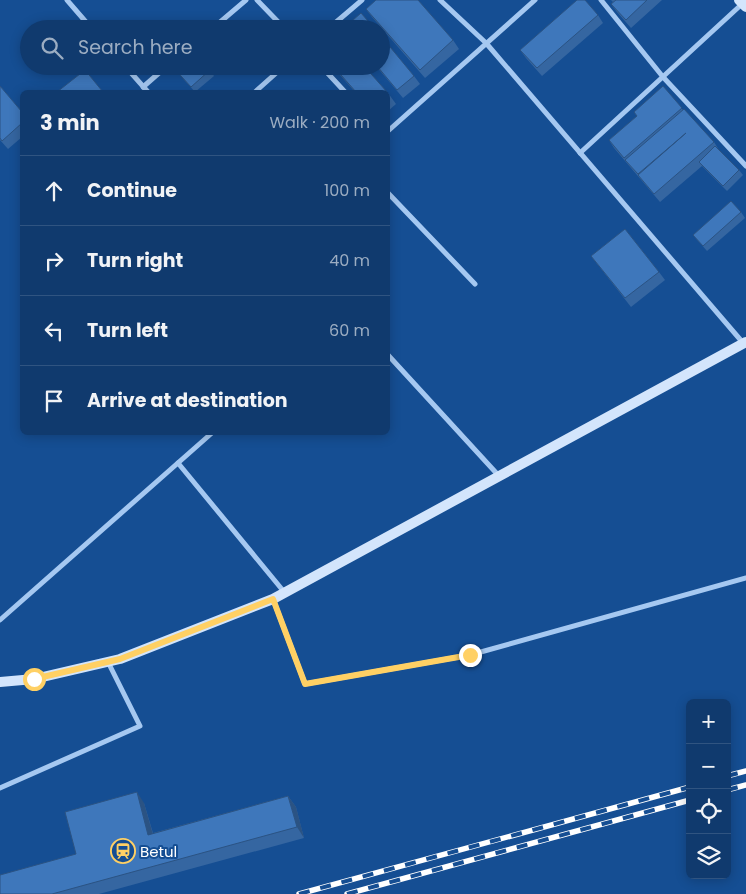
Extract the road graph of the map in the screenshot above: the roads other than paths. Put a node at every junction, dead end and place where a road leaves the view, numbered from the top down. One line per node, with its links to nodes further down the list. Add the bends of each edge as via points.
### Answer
1 (67, 0): 9 (street)
2 (246, 0): 10 (street)
3 (257, 0): 11 (street)
4 (362, 0): 12 (street)
5 (440, 0): 13 (street)
6 (535, 0): 13 (street)
7 (600, 0): 18 (street)
8 (743, 4): 18 (street)
9 (84, 20)
10 (223, 20)
11 (276, 20)
12 (339, 20)
13 (486, 43): 23 (street); 24 (street)
14 (133, 75): 19 (street)
15 (157, 75): 19 (street)
16 (274, 75): 21 (street)
17 (329, 75): 22 (street)
18 (663, 77): 24 (street); 25 (street)
19 (143, 87): 20 (street)
20 (146, 90)
21 (257, 90)
22 (343, 90)
23 (390, 129)
24 (580, 153): 28 (street)
25 (746, 166)
26 (390, 195): 27 (street)
27 (475, 284)
28 (745, 344): 32 (main road)
29 (390, 357): 32 (street)
30 (210, 435): 31 (street)
31 (178, 463): 34 (street); 36 (street)
32 (500, 476): 34 (main road)
33 (746, 578): 35 (street, via 470,655 305,684)
34 (285, 593): 35 (main road)
35 (273, 599): 37 (main road)
36 (0, 620)
37 (108, 662): 38 (main road, via 34,679); 39 (street, via 140,726)
38 (0, 682)
39 (0, 788)

